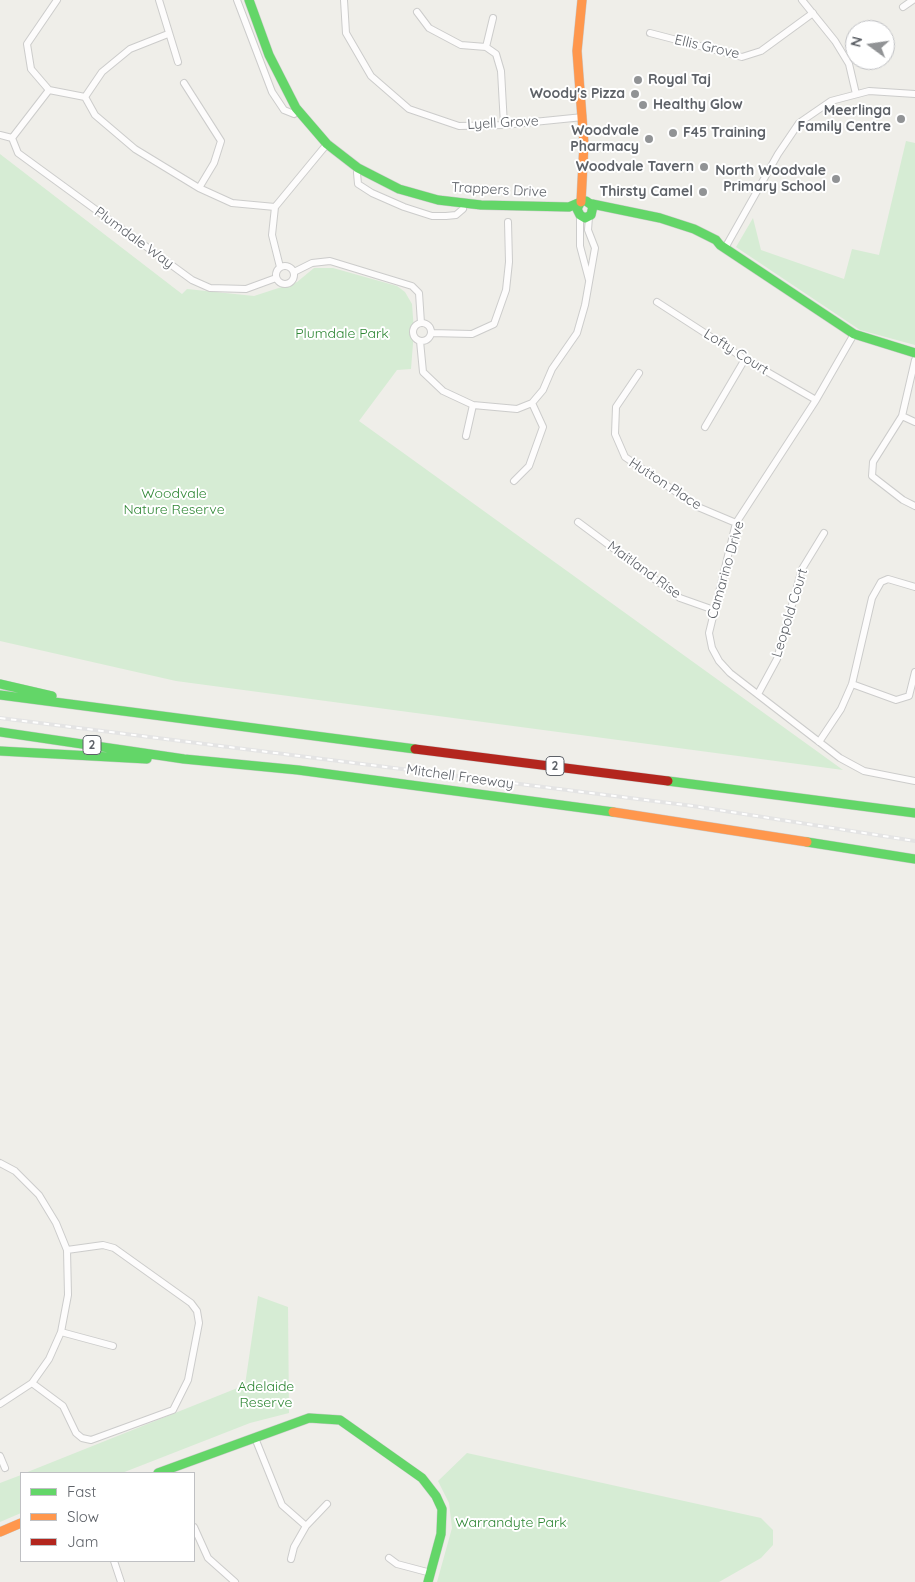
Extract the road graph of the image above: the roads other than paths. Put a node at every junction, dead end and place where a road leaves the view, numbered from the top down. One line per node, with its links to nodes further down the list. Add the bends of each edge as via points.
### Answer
1 (57, 0): 19 (street, via 27,44 31,69)
2 (158, 0): 15 (street)
3 (237, 0): 23 (street, Trappers Drive, via 272,92 284,110)
4 (244, 0): 23 (main road, Trappers Drive, via 272,75)
5 (249, 0): 29 (main road, Trappers Drive, via 286,92)
6 (344, 0): 25 (street, Lyell Grove, via 346,33 371,76 409,109 459,126)
7 (582, 0): 24 (main road, via 577,51)
8 (802, 0): 12 (street)
9 (913, 0): 10 (street)
10 (903, 7)
11 (417, 12): 16 (street, via 430,28 462,45)
12 (813, 13): 14 (street, Ellis Grove, via 761,51 742,56); 20 (street, via 849,64)
13 (493, 18): 16 (street)
14 (650, 33)
15 (168, 34): 17 (street); 22 (street, via 130,49 102,72)
16 (486, 47): 25 (street, via 496,54 501,71)
17 (178, 62)
18 (184, 83): 30 (street, via 221,141 214,163)
19 (49, 90): 22 (street); 27 (street)
20 (856, 94): 21 (street, via 869,91); 36 (street, via 831,101 799,123)
21 (915, 94)
22 (85, 97): 30 (street, via 95,115 135,149)
23 (294, 114): 29 (main road, Trappers Drive)
24 (583, 117): 25 (street, Lyell Grove); 28 (main road)
25 (504, 125)
26 (0, 135): 27 (street)
27 (12, 138): 39 (street, Plumdale Way, via 18,153 192,280 210,288 246,289)
28 (584, 144): 31 (main road); 32 (main road, via 588,196)
29 (325, 146): 31 (main road, Trappers Drive, via 374,177 420,196 481,205 569,207); 33 (street); 34 (main road, Trappers Drive, via 357,173 419,202 463,209)
30 (199, 188): 33 (street, via 232,203)
31 (580, 203): 32 (main road); 34 (main road, via 577,209)
32 (592, 204): 34 (main road, via 593,210); 36 (main road, Trappers Drive, via 674,222 716,240)
33 (275, 207): 37 (street, via 272,235)
34 (585, 216): 36 (main road, Trappers Drive, via 610,214 653,222); 40 (street, via 580,246); 40 (street, via 595,248)
35 (508, 222): 43 (street, via 506,290 494,324 472,334)
36 (722, 246): 44 (main road, Trappers Drive)
37 (280, 267): 38 (street, via 288,266); 39 (street)
38 (294, 272): 39 (street, via 290,283 281,283); 42 (street, via 312,263 330,261 412,286 419,293)
39 (276, 278)
40 (589, 281): 51 (street, via 576,333)
41 (657, 302): 47 (street, Lofty Court)
42 (421, 323): 43 (street, via 428,326); 45 (street, via 413,330 415,338)
43 (431, 333): 45 (street, via 426,340)
44 (854, 334): 46 (main road, Trappers Drive); 50 (street, Camarino Drive)
45 (420, 340): 52 (street, via 423,372 443,391)
46 (915, 354)
47 (745, 359): 50 (street, Lofty Court); 55 (street)
48 (915, 360): 53 (street)
49 (639, 373): 60 (street, Hutton Place, via 616,407 615,434 625,457 698,507)
50 (816, 400): 60 (street, Camarino Drive)
51 (532, 403): 52 (street, via 517,409); 57 (street, via 543,426 529,466)
52 (473, 406): 56 (street)
53 (902, 416): 54 (street); 58 (street, via 873,462 872,476)
54 (915, 422)
55 (705, 427)
56 (466, 436)
57 (514, 480)
58 (915, 506)
59 (578, 522): 63 (street, Maitland Rise, via 680,598)
60 (736, 523): 63 (street, Camarino Drive)
61 (824, 533): 67 (street, Leopold Court, via 802,569 777,659)
62 (915, 587): 66 (street, via 888,579 881,582 872,598)
63 (714, 610): 67 (street, Camarino Drive, via 709,633 712,648 730,673)
64 (915, 672): 66 (street, via 909,696 896,700)
65 (0, 684): 69 (main road)
66 (852, 684): 71 (street, via 841,709)
67 (758, 694): 71 (street, Camarino Drive)
68 (0, 695): 69 (main road, Mitchell Freeway / 2)
69 (80, 705): 75 (main road, Mitchell Freeway / 2)
70 (0, 732): 73 (main road, Mitchell Freeway / 2)
71 (819, 742): 74 (street, Camarino Drive, via 856,767)
72 (0, 751): 73 (main road)
73 (184, 759): 76 (main road, Mitchell Freeway / 2, via 298,770 636,815)
74 (915, 781)
75 (915, 813)
76 (915, 859)
77 (0, 1163): 78 (street, via 15,1171 39,1195)
78 (68, 1250): 79 (street, via 68,1295); 81 (street, via 103,1245 114,1248 191,1303 197,1311 199,1323 188,1380 173,1410 91,1440 76,1433 63,1406)
79 (61, 1332): 80 (street); 81 (street)
80 (113, 1346)
81 (32, 1383): 82 (street)
82 (0, 1404)
83 (255, 1438): 86 (main road); 89 (street, via 282,1505); 95 (main road, via 310,1418 329,1418 349,1425 422,1478 442,1509 441,1534)
84 (0, 1456): 85 (street)
85 (5, 1468)
86 (171, 1471)
87 (327, 1504): 89 (street)
88 (20, 1524): 91 (main road)
89 (306, 1526): 93 (street)
90 (195, 1530): 97 (street, via 208,1558)
91 (0, 1532)
92 (389, 1558): 95 (street)
93 (291, 1559)
94 (114, 1562): 96 (street)
95 (429, 1577)
96 (121, 1582)
97 (236, 1582)

